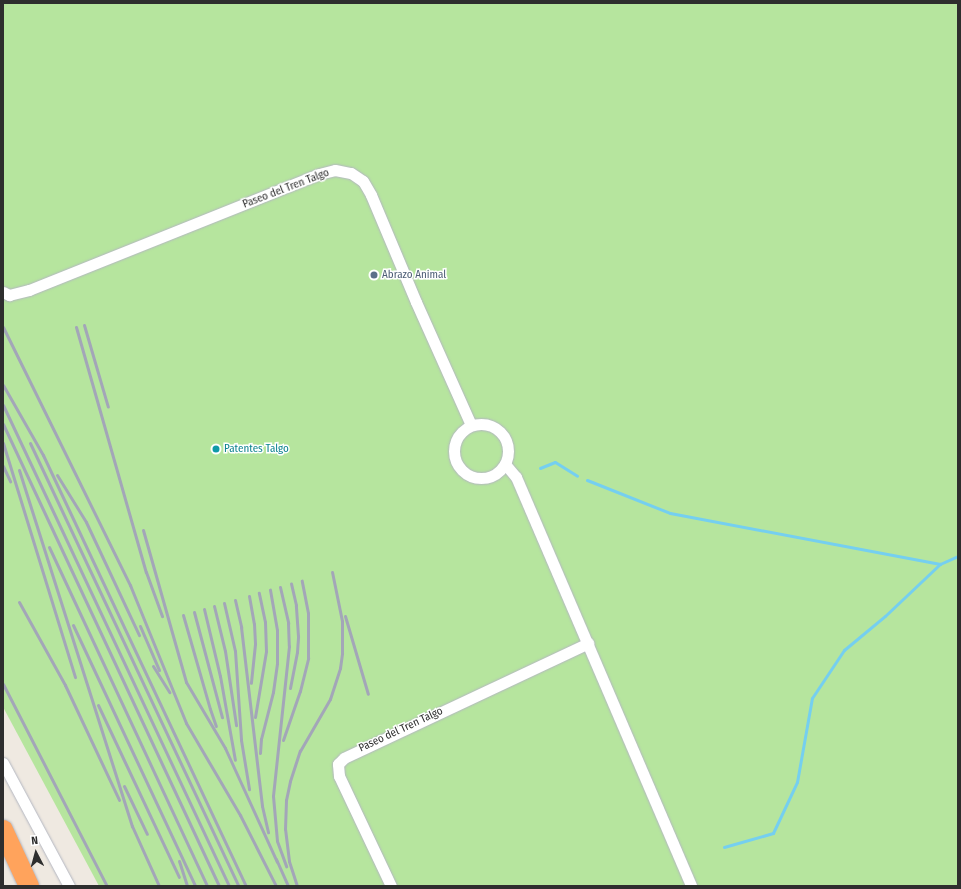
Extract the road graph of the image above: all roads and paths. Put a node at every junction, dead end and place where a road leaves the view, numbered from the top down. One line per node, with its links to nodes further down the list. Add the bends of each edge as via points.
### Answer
1 (3, 292): 2 (street, Paseo del Tren Talgo, via 9,295 29,290 319,174 335,170 351,173 363,181 371,195)
2 (471, 426): 3 (street, via 488,424 502,433 508,448); 3 (street, via 464,430 455,445 454,454 461,469 468,474 484,478 499,471)
3 (505, 464): 4 (street, via 516,477)
4 (588, 643): 9 (street, Paseo del Tren Talgo, via 344,758 338,764 339,776); 10 (street)
5 (3, 763): 8 (street)
6 (3, 830): 7 (highway)
7 (29, 886)
8 (69, 886)
9 (391, 886)
10 (691, 886)

